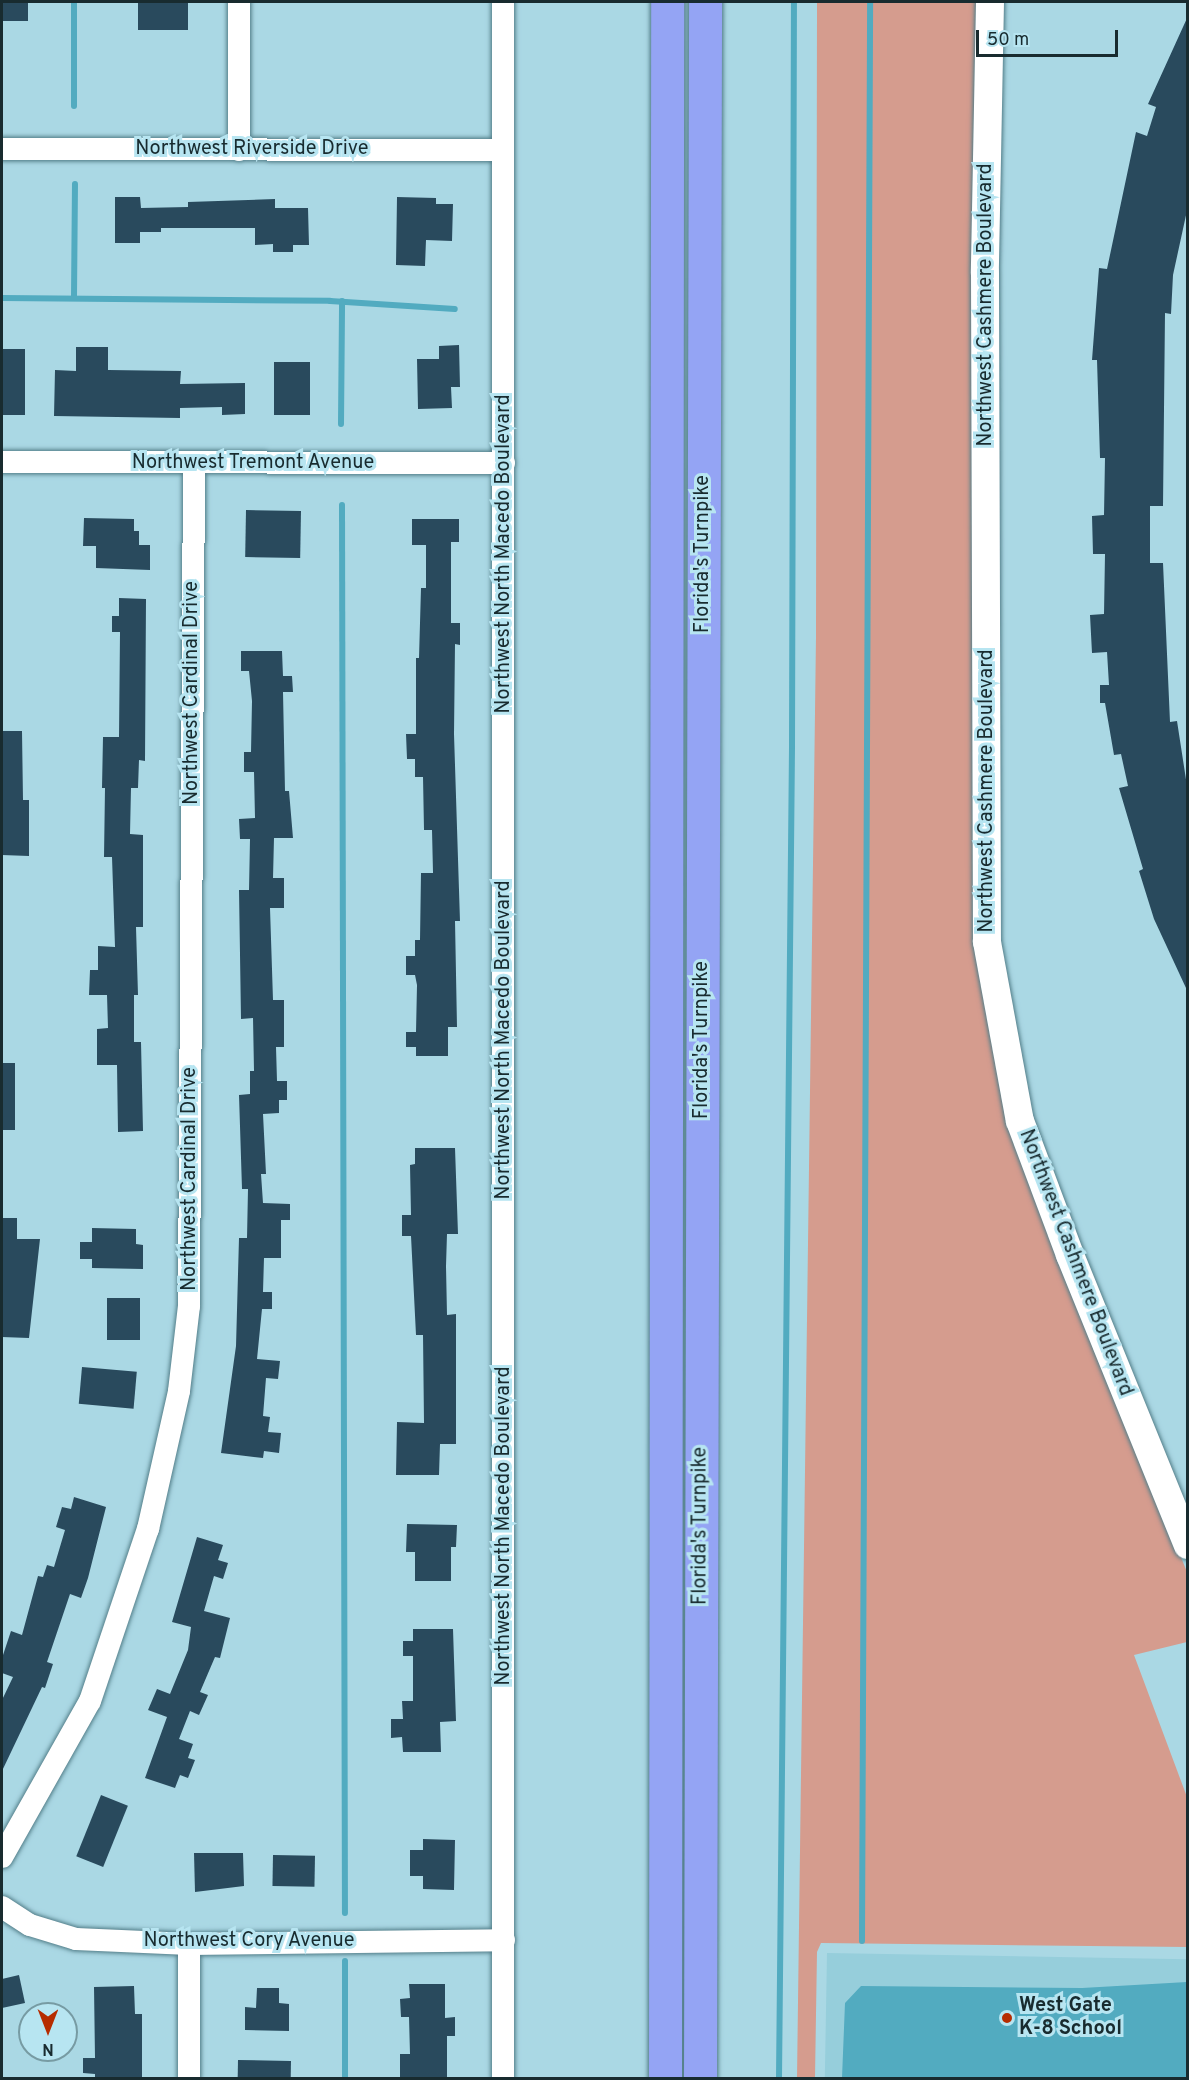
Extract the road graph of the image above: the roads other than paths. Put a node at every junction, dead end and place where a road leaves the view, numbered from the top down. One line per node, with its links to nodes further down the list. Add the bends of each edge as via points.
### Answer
1 (239, 2): 7 (street)
2 (503, 2): 8 (street, Northwest North Macedo Boulevard)
3 (667, 2): 19 (highway, Florida's Turnpike)
4 (705, 2): 20 (highway, Florida's Turnpike)
5 (990, 2): 12 (street, Northwest Cashmere Boulevard, via 985,273 987,942 1020,1121)
6 (2, 149): 7 (street, Northwest Riverside Drive)
7 (239, 150): 8 (street, Northwest Riverside Drive)
8 (503, 150): 10 (street, Northwest North Macedo Boulevard)
9 (2, 462): 11 (street, Northwest Tremont Avenue)
10 (504, 463): 11 (street, Northwest Tremont Avenue); 15 (street, Northwest North Macedo Boulevard)
11 (194, 464): 13 (street, Northwest Cardinal Drive, via 189,1306 179,1391 148,1529 90,1701)
12 (1188, 1545)
13 (2, 1857)
14 (2, 1907): 16 (street, Northwest Cory Avenue, via 30,1925 76,1939)
15 (504, 1940): 16 (street, Northwest Cory Avenue); 18 (street, Northwest North Macedo Boulevard)
16 (189, 1944): 17 (street)
17 (189, 2079)
18 (503, 2079)
19 (665, 2079)
20 (700, 2079)

